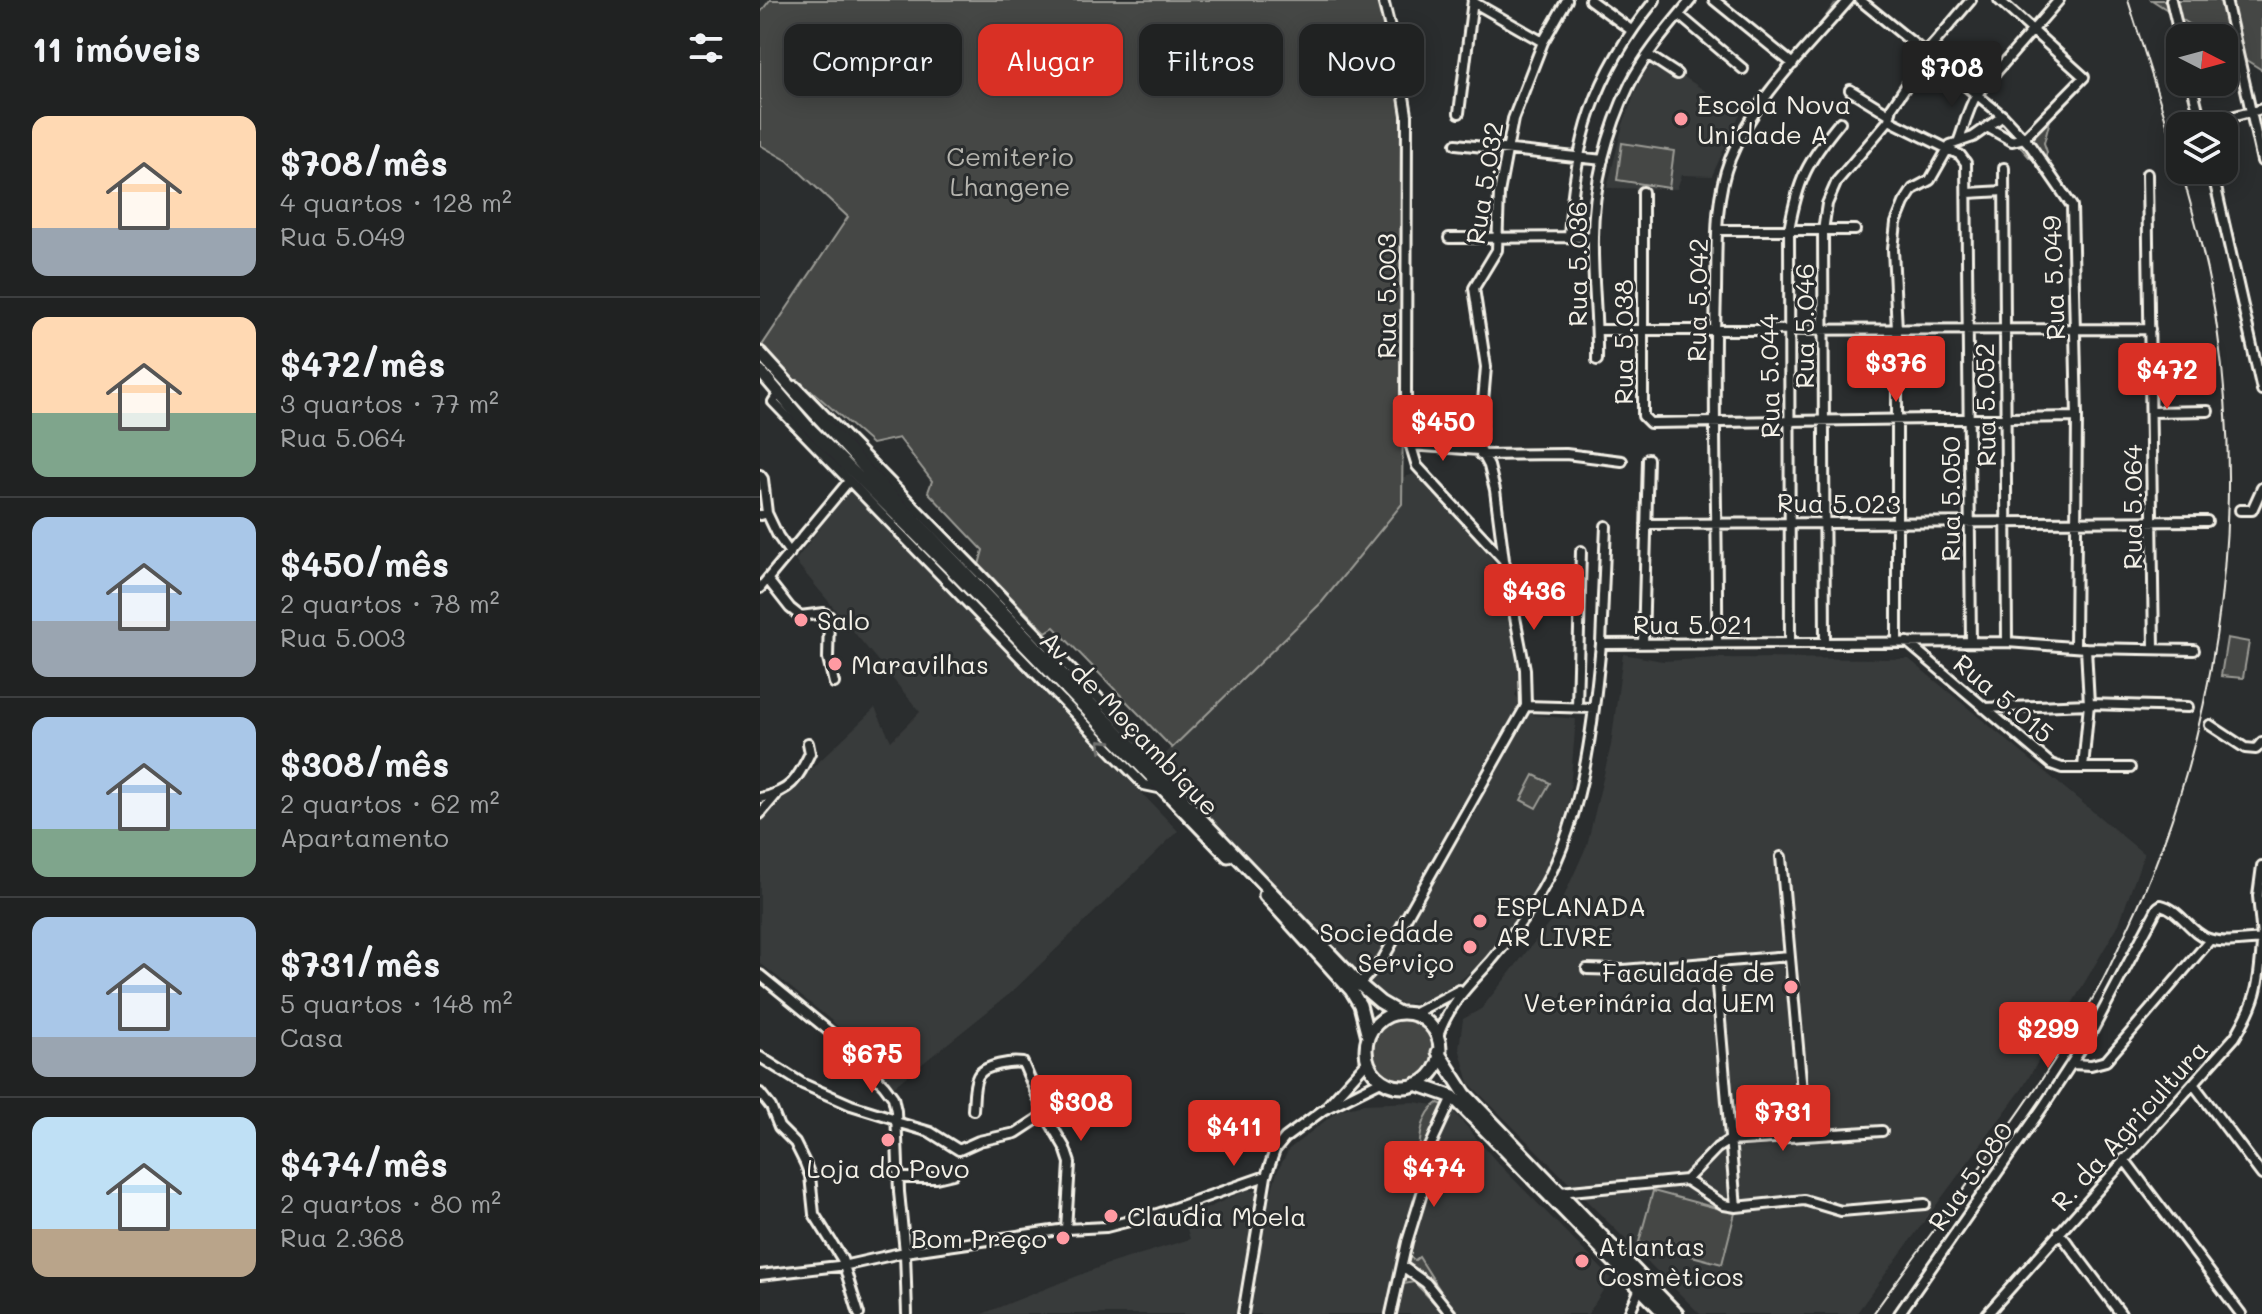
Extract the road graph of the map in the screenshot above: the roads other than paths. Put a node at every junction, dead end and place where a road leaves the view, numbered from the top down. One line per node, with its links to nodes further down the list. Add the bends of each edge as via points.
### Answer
1 (1383, 0): 85 (street, Rua 5.003, via 1407,115)
2 (1567, 0): 21 (street, Rua 5.032)
3 (1590, 0): 20 (street)
4 (1655, 0): 20 (street)
5 (1691, 0): 17 (street, Rua 5.036)
6 (1714, 0): 24 (street)
7 (1849, 0): 24 (street, Rua 5.042)
8 (1860, 0): 16 (street, Rua 5.049)
9 (1878, 0): 16 (street)
10 (1999, 0): 19 (street)
11 (2059, 0): 19 (street)
12 (2171, 0): 18 (street)
13 (2226, 0): 31 (street)
14 (1473, 1): 21 (street); 32 (street)
15 (1967, 1): 22 (street)
16 (1871, 8): 22 (street, Rua 5.049)
17 (1679, 15): 23 (street, Rua 5.036); 26 (street)
18 (2177, 24)
19 (2033, 28): 29 (street); 38 (street, via 2084,77)
20 (1631, 30): 43 (street, via 1606,73)
21 (1543, 42): 41 (street, Rua 5.032)
22 (1925, 54): 29 (street, Rua 5.049)
23 (1648, 55): 27 (street); 44 (street, Rua 5.036, via 1617,112)
24 (1793, 64): 52 (street, Rua 5.042, via 1740,135 1720,196)
25 (1921, 64): 35 (street, Rua 5.046)
26 (1743, 69)
27 (1677, 74)
28 (1850, 90): 35 (street)
29 (1977, 94): 34 (street, Rua 5.049); 39 (street)
30 (2262, 109): 31 (street)
31 (2251, 111): 33 (street); 45 (street)
32 (1459, 113)
33 (2238, 115)
34 (2003, 116): 37 (street); 38 (street, Rua 5.049)
35 (1889, 117): 42 (street); 55 (street, Rua 5.046, via 1837,181)
36 (1840, 122): 53 (street, Rua 5.044, via 1805,168)
37 (1987, 127): 38 (street, via 2012,141); 39 (street)
38 (2024, 138): 60 (street, Rua 5.049, via 2072,206)
39 (1959, 140): 42 (street)
40 (1456, 144): 41 (street)
41 (1505, 149): 43 (street); 59 (street, Rua 5.032)
42 (1946, 149): 51 (street, Rua 5.050, via 1966,163); 67 (street, via 1930,180 1913,189 1896,223)
43 (1577, 157): 44 (street); 56 (street)
44 (1603, 160): 57 (street, Rua 5.036)
45 (2262, 161)
46 (2004, 168): 49 (street, Rua 5.052)
47 (2147, 174): 63 (street, Rua 5.064)
48 (2215, 184): 74 (street)
49 (2004, 191): 51 (street); 62 (street, Rua 5.052)
50 (1643, 192): 68 (street, Rua 5.038)
51 (1968, 193): 61 (street, Rua 5.050)
52 (1718, 230): 53 (street); 69 (street, Rua 5.042)
53 (1789, 230): 55 (street); 65 (street, Rua 5.044)
54 (1855, 230): 55 (street)
55 (1823, 231): 66 (street, Rua 5.046)
56 (1569, 237): 57 (street); 59 (street)
57 (1593, 237): 64 (street, Rua 5.036)
58 (1449, 238): 59 (street)
59 (1497, 239): 86 (street, Rua 5.032, via 1493,258 1474,288 1486,372)
60 (2074, 328): 62 (street); 63 (street); 78 (street, Rua 5.049)
61 (1970, 329): 62 (street); 67 (street); 79 (street, Rua 5.050)
62 (2004, 329): 80 (street, Rua 5.052)
63 (2150, 329): 77 (street, Rua 5.064)
64 (1597, 330): 68 (street); 71 (street, Rua 5.036)
65 (1788, 330): 66 (street); 69 (street); 81 (street, Rua 5.044)
66 (1825, 330): 67 (street); 83 (street, Rua 5.046)
67 (1897, 330): 82 (street)
68 (1642, 331): 69 (street); 84 (street, Rua 5.038, via 1644,419)
69 (1715, 331): 84 (street, Rua 5.042)
70 (760, 353): 73 (highway, Av. de Moçambique)
71 (1597, 360)
72 (760, 371): 75 (highway, Av. de Moçambique)
73 (782, 377): 137 (highway, Av. de Moçambique); 137 (street, via 793,382 989,583 1178,782)
74 (2262, 390)
75 (779, 393): 90 (street, via 773,402); 134 (highway, Av. de Moçambique)
76 (2208, 411): 77 (street)
77 (2151, 412): 95 (street, Rua 5.064)
78 (2077, 417): 80 (street); 94 (street, Rua 5.049)
79 (1970, 419): 80 (street); 82 (street); 103 (street, Rua 5.050)
80 (2005, 419): 98 (street, Rua 5.052)
81 (1789, 420): 83 (street); 84 (street); 99 (street, Rua 5.044)
82 (1897, 420): 83 (street); 102 (street)
83 (1824, 421): 101 (street, Rua 5.046)
84 (1715, 422): 97 (street, Rua 5.042)
85 (1410, 445): 86 (street); 107 (street, Rua 5.003, via 1421,472)
86 (1480, 453): 88 (street); 107 (street, Rua 5.032, via 1495,490)
87 (1648, 459): 100 (street)
88 (1622, 461)
89 (760, 475): 93 (street)
90 (849, 481): 106 (street); 134 (street, one-way to 90, via 1144,785 1131,773)
91 (2262, 488): 92 (street, via 2252,510)
92 (2240, 510)
93 (764, 514): 106 (street)
94 (2077, 521): 95 (street, Rua 5.023); 98 (street, Rua 5.023); 118 (street, Rua 5.049)
95 (2151, 521): 96 (street, Rua 5.023); 120 (street, Rua 5.064)
96 (2207, 521)
97 (1718, 522): 99 (street, Rua 5.023); 100 (street, Rua 5.023); 113 (street, Rua 5.042)
98 (2008, 522): 103 (street, Rua 5.023); 112 (street, Rua 5.052)
99 (1791, 523): 101 (street, Rua 5.023); 114 (street, Rua 5.044)
100 (1646, 524): 117 (street)
101 (1825, 524): 102 (street, Rua 5.023); 115 (street, Rua 5.046)
102 (1898, 524): 103 (street, Rua 5.023); 110 (street)
103 (1970, 524): 111 (street, Rua 5.050)
104 (1606, 526): 116 (street)
105 (1581, 551): 125 (street)
106 (790, 553): 108 (street)
107 (1504, 560): 124 (street, Rua 5.032, via 1525,669)
108 (768, 580): 109 (street); 122 (street, via 800,616 829,616 828,658)
109 (760, 588)
110 (1902, 641): 111 (street, Rua 5.021); 115 (street, Rua 5.021); 128 (street, Rua 5.015)
111 (1971, 642): 112 (street, Rua 5.021)
112 (2007, 642): 118 (street, Rua 5.021)
113 (1717, 643): 114 (street, Rua 5.021); 117 (street, Rua 5.021)
114 (1790, 643): 115 (street, Rua 5.021)
115 (1825, 643)
116 (1601, 644): 117 (street, Rua 5.021); 127 (street, Rua 5.021)
117 (1643, 644)
118 (2075, 647): 119 (street, Rua 5.021)
119 (2086, 648): 120 (street, Rua 5.021); 123 (street)
120 (2154, 648): 121 (street, Rua 5.021)
121 (2194, 650)
122 (834, 683)
123 (2089, 704): 126 (street); 128 (street); 132 (street)
124 (1526, 706): 125 (street); 148 (street, via 1383,959)
125 (1577, 707): 127 (street)
126 (2188, 707)
127 (1593, 708): 147 (street, Rua 5.021, via 1572,820 1545,886 1507,942)
128 (1983, 708): 132 (street, Rua 5.015, via 2051,764)
129 (2210, 725): 130 (street, via 2248,749)
130 (2262, 742)
131 (808, 743): 135 (street, via 810,753 797,781)
132 (2083, 768): 133 (street, Rua 5.015)
133 (2130, 768)
134 (1163, 789): 152 (highway, Av. de Moçambique, via 1351,990)
135 (776, 795): 136 (street); 138 (street)
136 (760, 798)
137 (1185, 800): 148 (highway, Av. de Moçambique)
138 (760, 814)
139 (1781, 857): 143 (street)
140 (2262, 866): 142 (street, R. da Agricultura)
141 (2210, 940): 142 (street); 156 (street, via 2106,1061); 156 (street, Rua 5.080, via 2170,908 2158,907)
142 (2262, 940): 159 (street, R. da Agricultura, via 2259,985 2251,1010)
143 (1789, 956): 144 (street); 167 (street)
144 (1715, 962): 145 (street); 168 (street)
145 (1587, 969)
146 (761, 978): 165 (street, via 829,1031 884,1085 895,1105)
147 (1469, 982): 150 (street); 151 (street, via 1451,1005)
148 (1359, 984): 149 (highway, Av. de Moçambique)
149 (1399, 1013): 150 (highway); 152 (highway, via 1380,1021)
150 (1415, 1013): 151 (highway, via 1429,1021)
151 (1438, 1036): 153 (highway)
152 (1368, 1037): 155 (highway)
153 (1438, 1052): 158 (highway, via 1432,1071); 175 (highway, via 1456,1083)
154 (760, 1057): 165 (street, via 803,1084)
155 (1367, 1062): 157 (highway); 163 (street)
156 (2071, 1064): 194 (street, Rua 5.080)
157 (1381, 1081): 158 (highway, via 1392,1086); 163 (street)
158 (1416, 1084): 161 (highway)
159 (2194, 1085): 169 (street, R. da Agricultura); 171 (street)
160 (760, 1093): 181 (street, via 805,1163 814,1214)
161 (1453, 1097): 182 (street, via 1428,1151 1427,1177); 184 (highway)
162 (973, 1110): 164 (street, via 983,1071 1019,1061)
163 (1323, 1110): 172 (street, via 1285,1138)
164 (1045, 1114): 165 (street, via 1016,1133 959,1150 930,1132); 178 (street, via 1070,1163)
165 (896, 1121): 173 (street)
166 (1882, 1131): 167 (street)
167 (1806, 1136): 168 (street)
168 (1728, 1141): 174 (street); 177 (street)
169 (2124, 1159): 179 (street, R. da Agricultura); 196 (street)
170 (953, 1174): 173 (street)
171 (2262, 1175)
172 (1266, 1176): 178 (street, via 1157,1214 1106,1227); 188 (street)
173 (898, 1178): 180 (street)
174 (1686, 1180): 175 (street); 177 (street)
175 (1560, 1192): 193 (highway)
176 (1925, 1204): 177 (street, via 1841,1211 1804,1200)
177 (1736, 1207)
178 (1062, 1229): 180 (street)
179 (2059, 1232): 185 (street, R. da Agricultura); 195 (street)
180 (905, 1252): 181 (street); 187 (street)
181 (845, 1265): 183 (street); 186 (street)
182 (1402, 1266): 189 (street); 190 (street, via 1426,1283)
183 (760, 1275)
184 (1640, 1288): 191 (street); 192 (highway)
185 (1993, 1312)
186 (859, 1314)
187 (907, 1314)
188 (1243, 1314)
189 (1391, 1314)
190 (1451, 1314)
191 (1629, 1314)
192 (1665, 1314)
193 (1677, 1314)
194 (1899, 1314)
195 (2121, 1314)
196 (2241, 1314)

